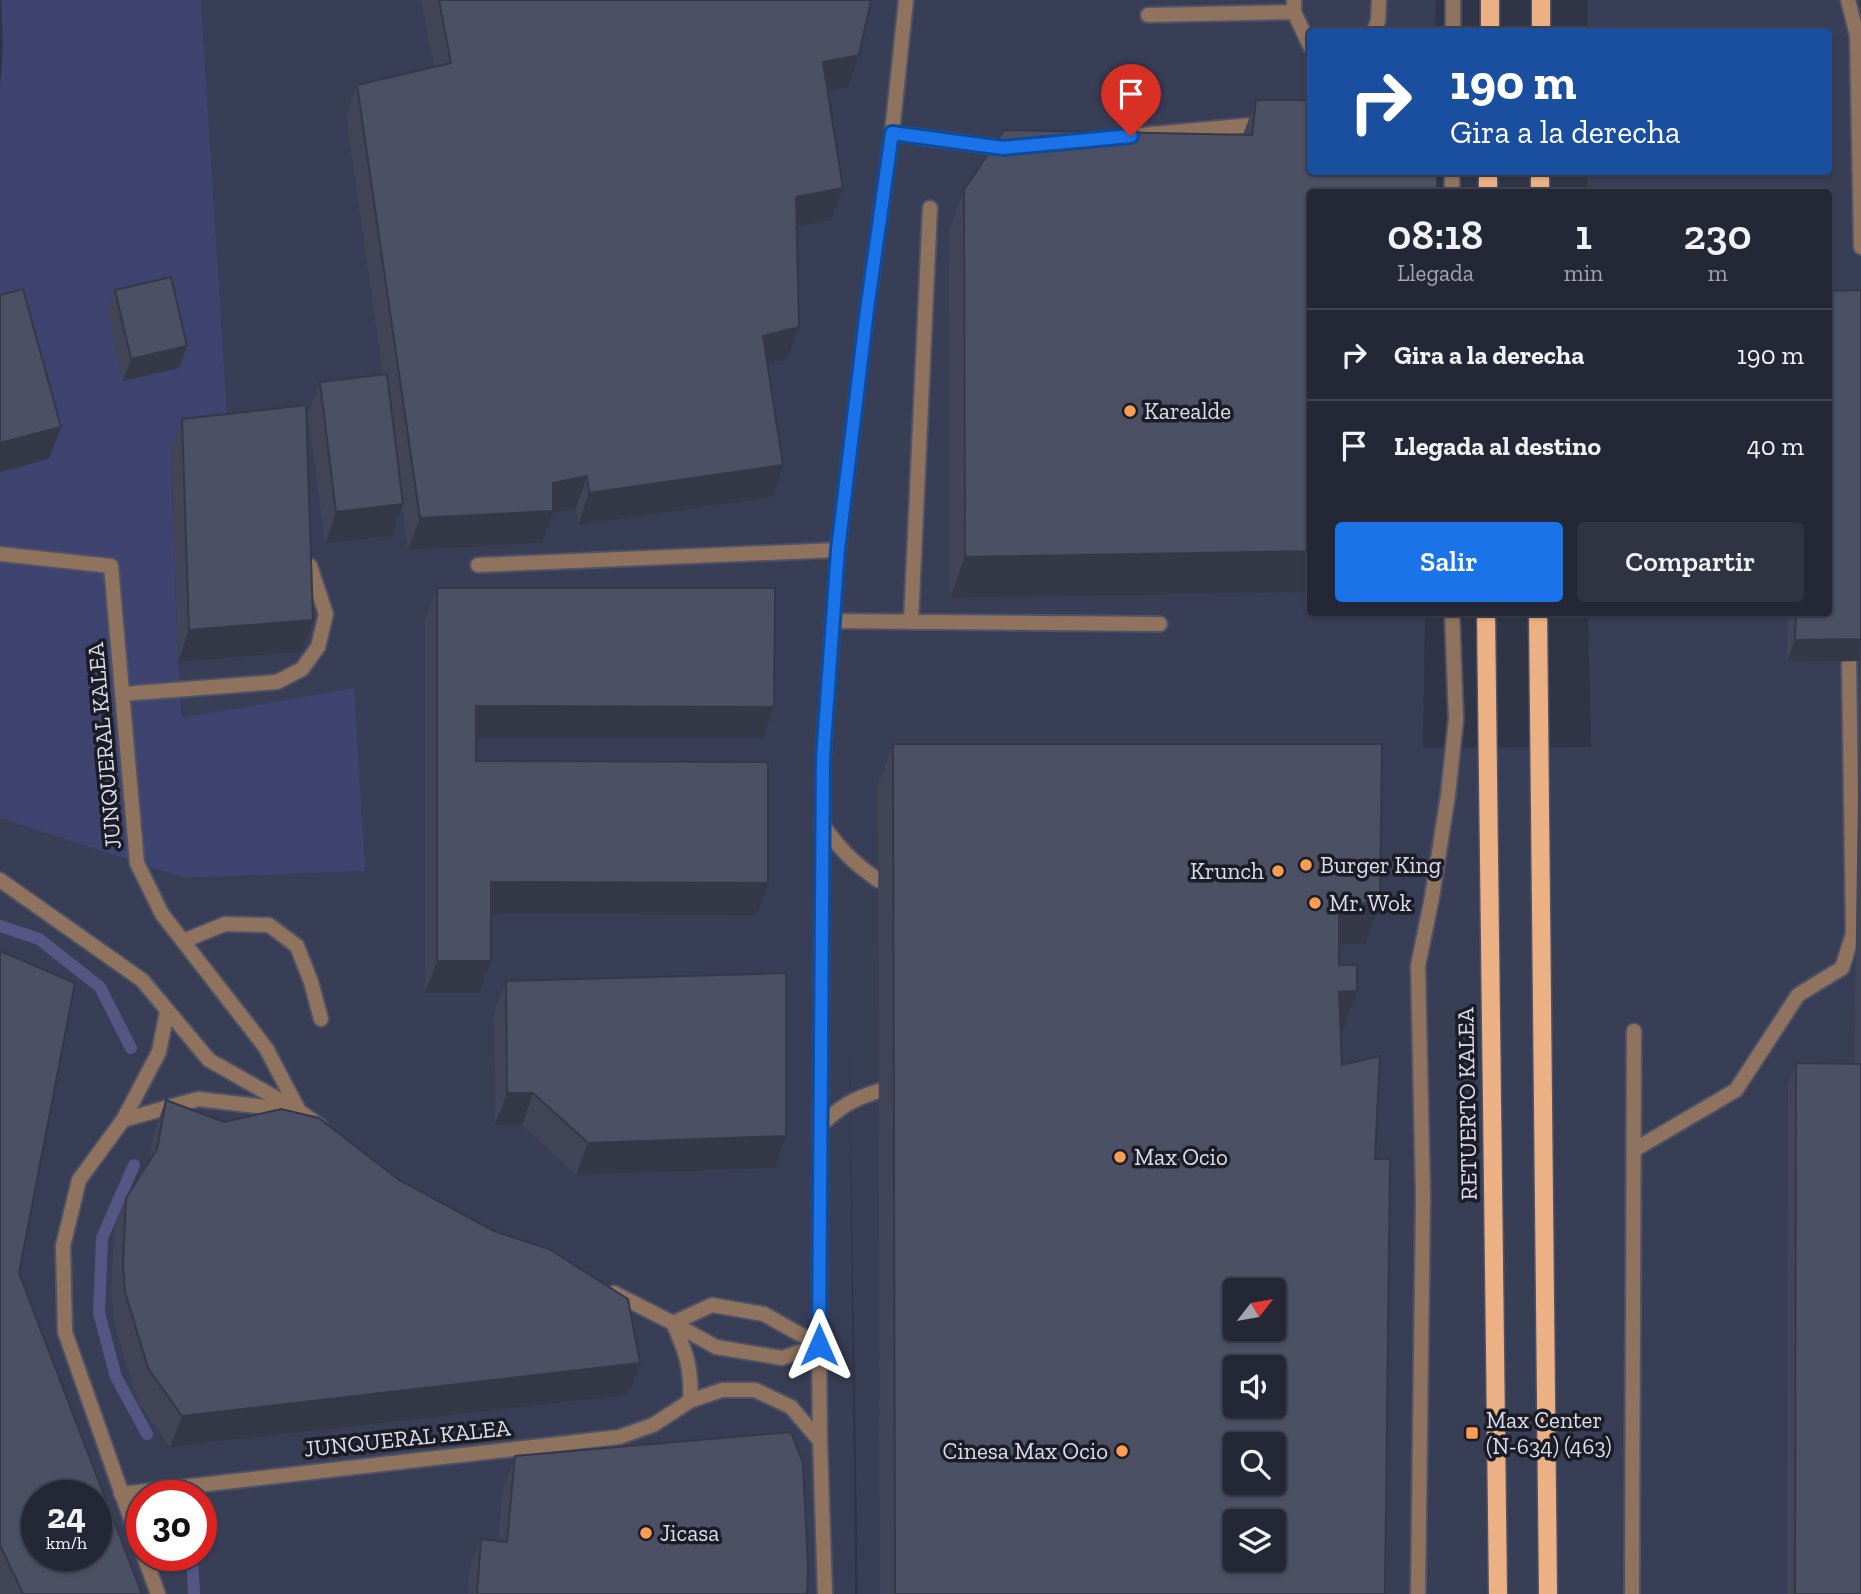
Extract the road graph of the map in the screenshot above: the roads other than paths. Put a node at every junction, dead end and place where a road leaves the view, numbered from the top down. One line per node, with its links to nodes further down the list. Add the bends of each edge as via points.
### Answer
1 (906, 0): 15 (street)
2 (1379, 0): 9 (street)
3 (1453, 0): 10 (street)
4 (1490, 0): 11 (main road)
5 (1541, 0): 12 (main road)
6 (1848, 0): 19 (street, via 1857,35)
7 (1294, 6): 8 (street); 13 (street)
8 (1148, 15)
9 (1376, 28)
10 (1453, 28)
11 (1490, 28)
12 (1541, 28)
13 (1307, 38)
14 (1284, 122): 16 (street)
15 (892, 133): 17 (street, via 1003,148); 20 (street)
16 (1123, 137)
17 (1030, 146)
18 (930, 208): 28 (street)
19 (1861, 247)
20 (838, 550): 22 (street); 27 (street)
21 (0, 554): 31 (street, JUNQUERAL KALEA, via 111,566)
22 (478, 565)
23 (310, 566): 31 (street, via 326,614 318,647 302,669 277,682)
24 (1452, 616): 55 (street, via 1456,719 1448,795 1418,966 1423,1197)
25 (1486, 616): 56 (main road, RETUERTO KALEA)
26 (1538, 616): 57 (main road)
27 (833, 621): 28 (street); 32 (street)
28 (911, 622): 29 (street)
29 (1160, 624)
30 (1849, 662): 44 (street, via 1853,934 1842,968 1798,995 1736,1090)
31 (122, 694): 35 (street, JUNQUERAL KALEA, via 137,863 162,914)
32 (822, 824): 34 (street, via 840,849); 42 (street)
33 (0, 880): 36 (street, JUNQUERAL KALEA, via 142,980)
34 (878, 880)
35 (183, 941): 37 (street, via 225,924 269,926 297,946); 40 (street, JUNQUERAL KALEA, via 266,1048)
36 (167, 1011): 40 (street, JUNQUERAL KALEA, via 209,1060); 41 (street, via 159,1052)
37 (321, 1018)
38 (1634, 1031): 44 (street)
39 (879, 1091): 42 (street, via 838,1108)
40 (299, 1111): 41 (street, JUNQUERAL KALEA, via 198,1099); 43 (street, JUNQUERAL KALEA)
41 (123, 1120): 50 (street, via 79,1180 63,1246 65,1332)
42 (820, 1126): 47 (street)
43 (331, 1134)
44 (1634, 1150): 58 (street)
45 (599, 1285): 46 (street)
46 (673, 1323): 47 (street, via 716,1348 782,1359); 47 (street, via 712,1305 764,1314); 48 (street, via 687,1353)
47 (819, 1345): 49 (street)
48 (690, 1401): 49 (street, JUNQUERAL KALEA, via 722,1390 755,1390 791,1407); 50 (street, JUNQUERAL KALEA, via 653,1425 619,1437)
49 (820, 1441): 54 (street)
50 (121, 1494): 51 (street)
51 (126, 1508)
52 (150, 1571): 53 (street)
53 (158, 1594)
54 (825, 1594)
55 (1418, 1594)
56 (1498, 1594)
57 (1548, 1594)
58 (1632, 1594)

